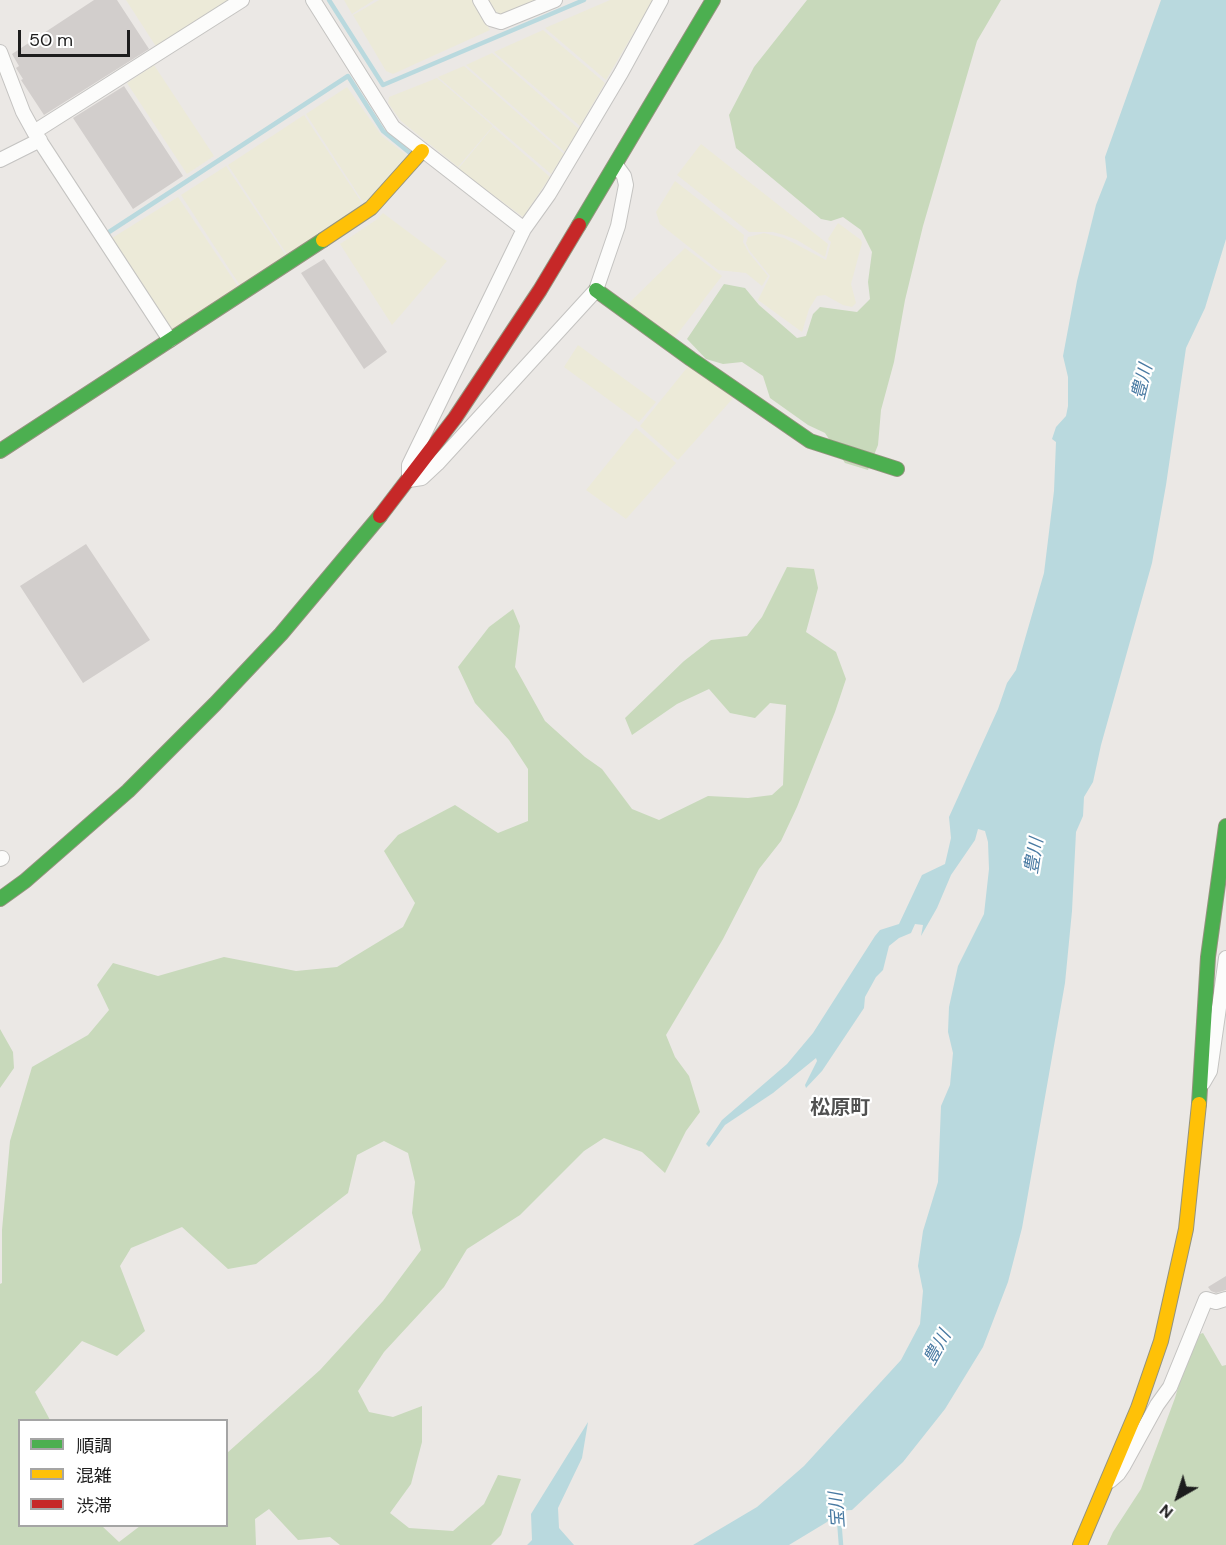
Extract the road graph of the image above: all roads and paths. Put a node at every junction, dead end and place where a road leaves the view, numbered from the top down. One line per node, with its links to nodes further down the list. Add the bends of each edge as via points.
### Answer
1 (242, 0): 8 (street)
2 (314, 0): 9 (street, via 393,127)
3 (480, 0): 4 (street, via 491,19 501,22)
4 (555, 0)
5 (661, 0): 12 (street, via 567,164)
6 (714, 0): 11 (street)
7 (0, 52): 8 (street, via 23,112)
8 (37, 136): 10 (street); 14 (street)
9 (422, 151): 12 (street); 14 (street, via 371,208)
10 (0, 160)
11 (616, 165): 13 (street, via 626,185 618,226); 17 (street, via 540,290)
12 (524, 229): 17 (street, via 409,465)
13 (596, 290): 16 (street, via 810,441); 17 (street, via 437,464 422,478)
14 (170, 340): 15 (street)
15 (0, 451)
16 (897, 469)
17 (409, 480): 19 (street, via 281,634 215,704 128,791)
18 (1226, 826): 21 (street, via 1208,957)
19 (0, 899)
20 (1226, 958): 21 (street, via 1210,1071)
21 (1201, 1087): 23 (street, via 1186,1229 1161,1341)
22 (1226, 1299): 23 (street, via 1206,1299 1170,1387 1124,1465)
23 (1106, 1484): 24 (street)
24 (1080, 1545)

